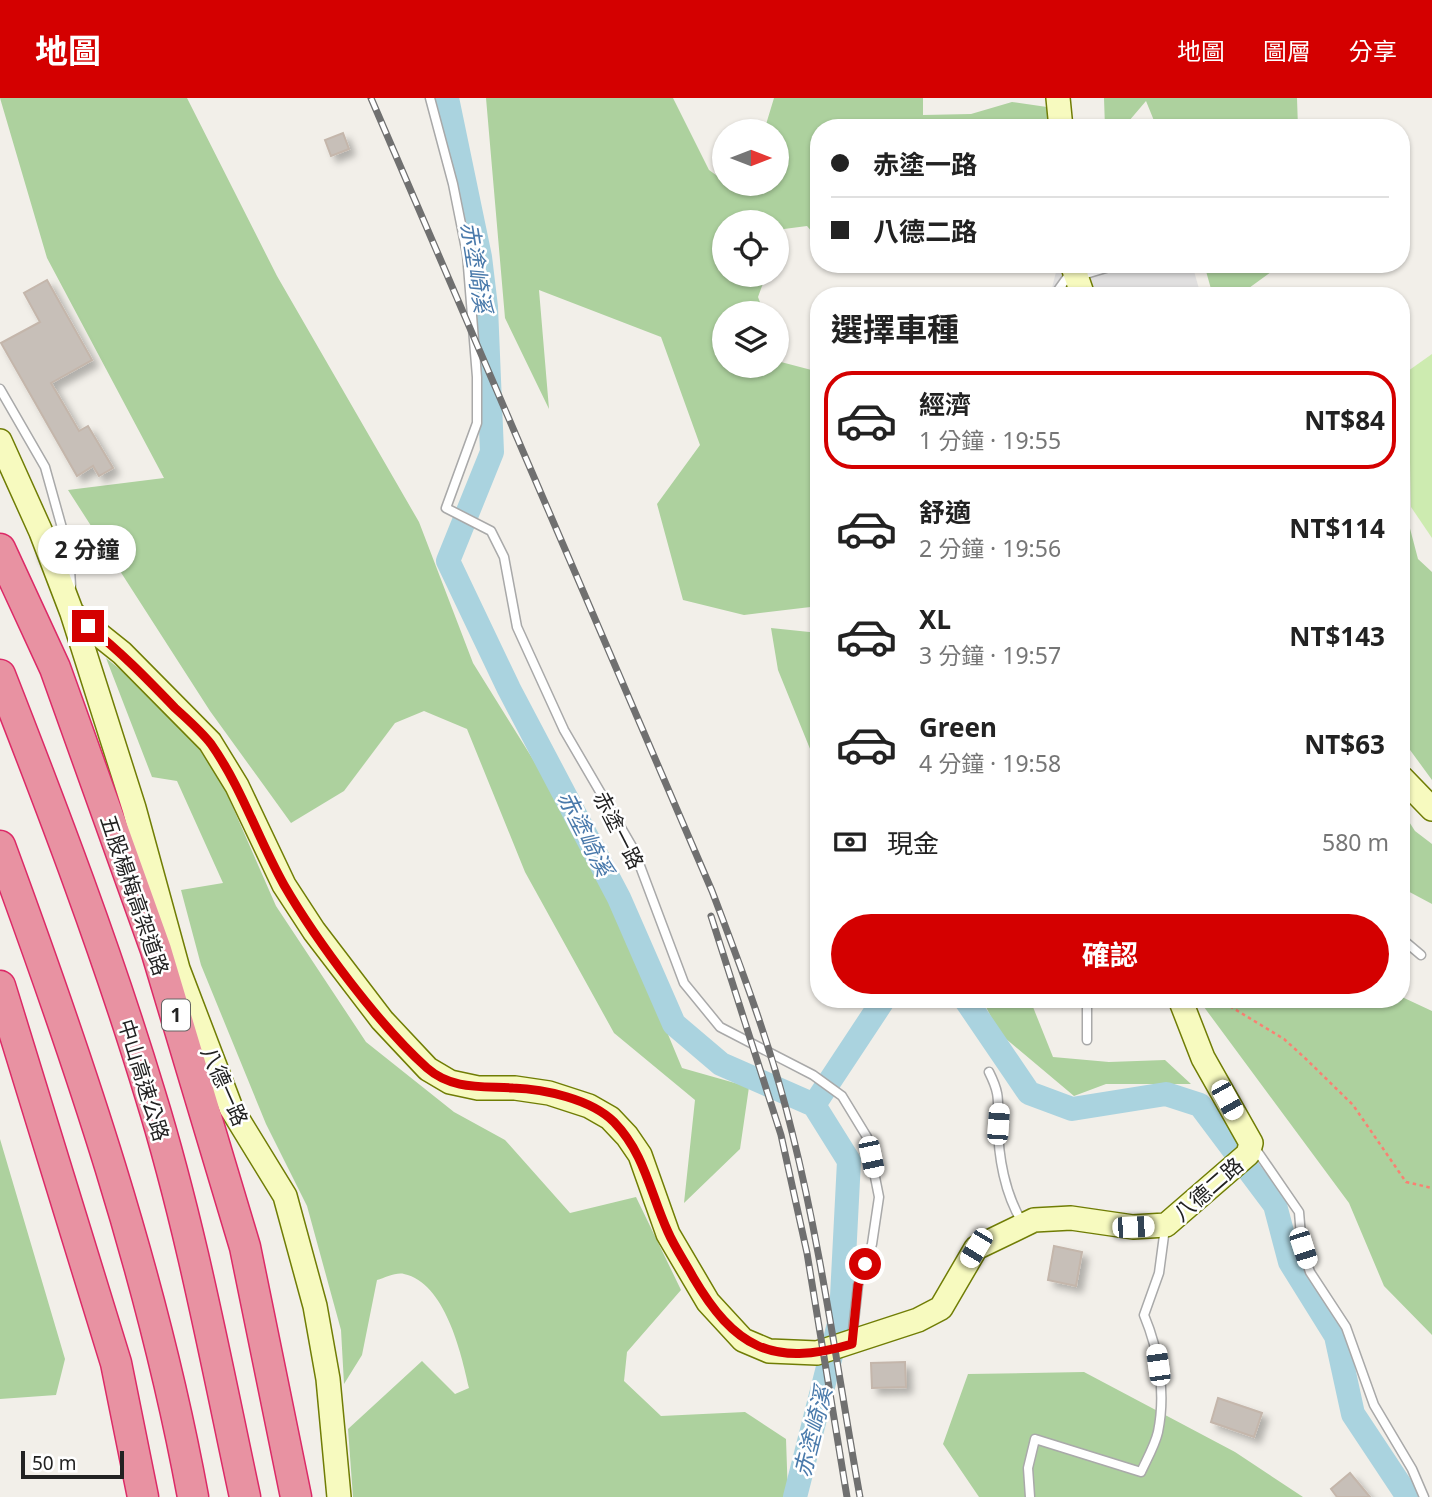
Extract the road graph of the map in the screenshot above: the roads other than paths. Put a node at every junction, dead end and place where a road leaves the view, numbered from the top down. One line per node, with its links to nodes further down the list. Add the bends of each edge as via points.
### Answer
1 (430, 98): 22 (lane, 赤塗一路, via 467,254 477,377 477,423 446,508 491,531 504,557 517,627 564,730 634,850 684,983 720,1027 813,1075 842,1096 867,1137 879,1197 872,1244 858,1285)
2 (1058, 98): 3 (street)
3 (1059, 119)
4 (0, 389): 7 (lane, via 45,467 69,553)
5 (0, 441): 7 (street, 八德一路)
6 (0, 549): 26 (highway, 五股楊梅高架道路 / 1, via 55,668 156,950 245,1247)
7 (72, 613): 22 (street, 八德二路, via 122,653 209,742 237,786 284,885 314,931 428,1069 468,1086 549,1093 610,1118 640,1155 668,1234 708,1302 743,1340 769,1351 817,1353); 27 (street, 八德一路, via 134,808 177,969 231,1108 285,1196 315,1306 328,1378)
8 (0, 675): 25 (highway, 中山高速公路 / 1, via 82,891 150,1096 206,1301)
9 (1410, 786): 10 (street)
10 (1432, 809)
11 (0, 846): 24 (highway, via 68,1032 137,1261)
12 (1410, 946): 13 (lane)
13 (1421, 955)
14 (0, 986): 23 (highway, via 116,1363)
15 (1087, 1008): 17 (lane)
16 (1184, 1008): 19 (street, 八德二路, via 1203,1058)
17 (1087, 1040)
18 (989, 1072): 20 (lane, via 1000,1094 998,1124 1009,1200)
19 (1250, 1148): 21 (street, 八德二路); 29 (lane, via 1298,1212 1310,1272 1346,1327 1374,1405)
20 (1023, 1224): 21 (street, 八德二路, via 1071,1218 1133,1227); 22 (street, 八德二路, via 976,1248 941,1308)
21 (1166, 1225): 28 (lane, via 1159,1273 1144,1315 1155,1342 1161,1387 1158,1433 1141,1472 1035,1439 1028,1468)
22 (851, 1345)
23 (143, 1497)
24 (193, 1497)
25 (245, 1497)
26 (296, 1497)
27 (339, 1497)
28 (1030, 1497)
29 (1423, 1497)

